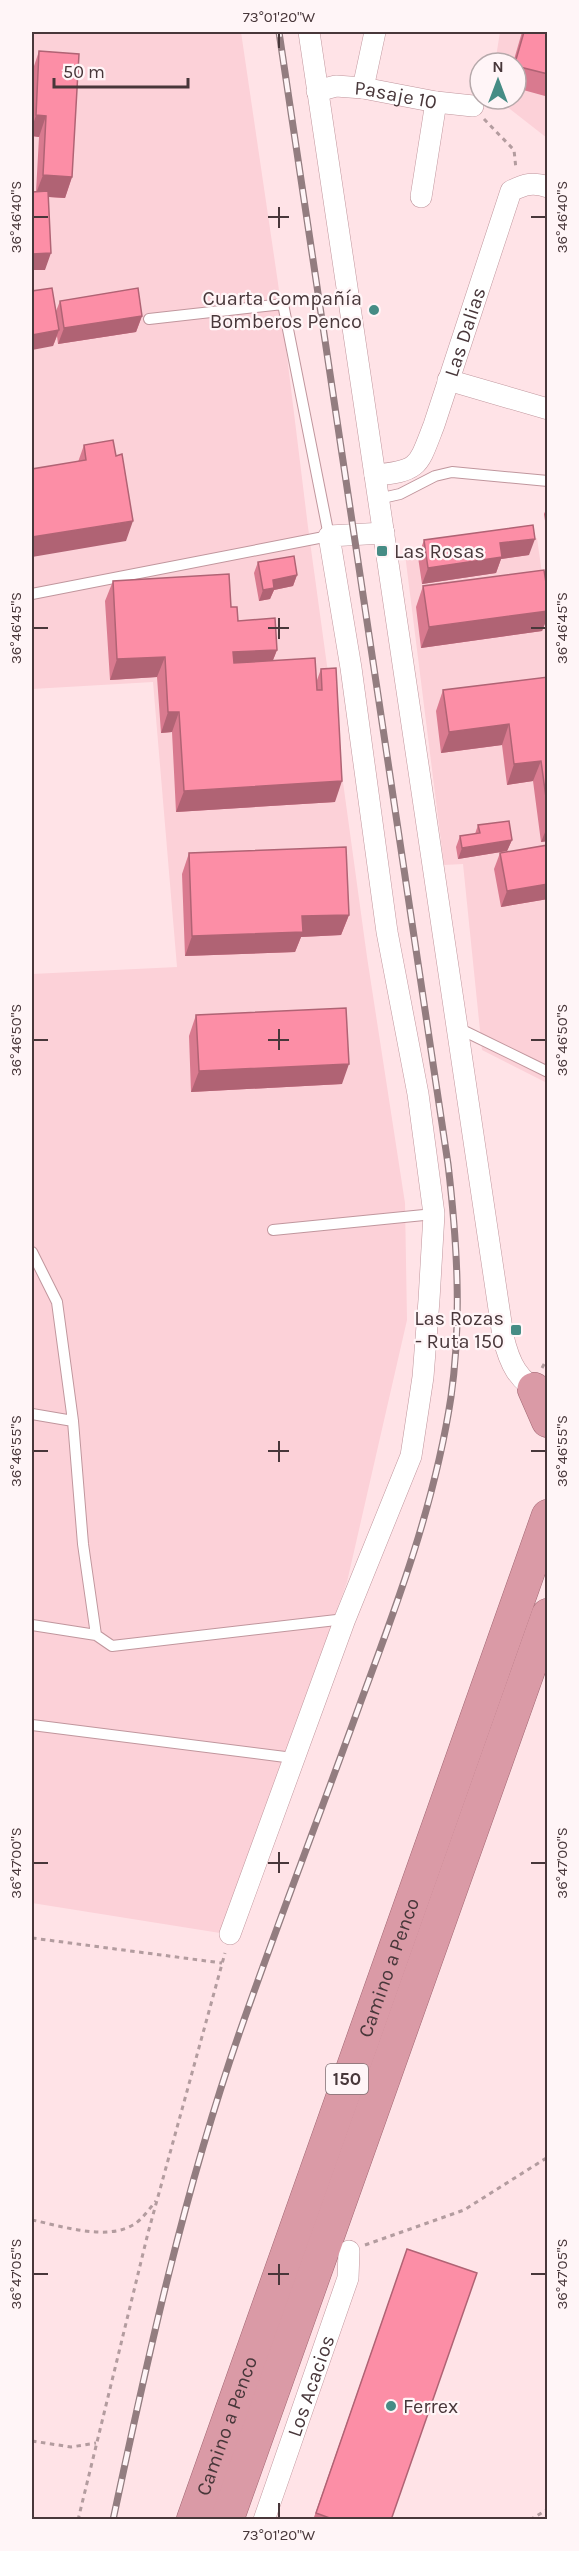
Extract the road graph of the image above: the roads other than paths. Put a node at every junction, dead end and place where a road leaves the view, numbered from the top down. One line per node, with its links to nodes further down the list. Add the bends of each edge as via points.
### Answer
1 (309, 32): 4 (street)
2 (375, 32): 3 (street)
3 (363, 88): 4 (street, Pasaje 10, via 336,86); 5 (street, Pasaje 10)
4 (317, 92): 12 (street)
5 (435, 102): 6 (street, Pasaje 10); 8 (street)
6 (468, 105)
7 (548, 187): 10 (street, Las Dalias, via 536,183 511,191)
8 (421, 197)
9 (149, 319): 16 (lane, via 284,304)
10 (448, 380): 11 (street); 12 (street, Las Dalias, via 419,461 400,473)
11 (548, 409)
12 (375, 475): 14 (street)
13 (548, 481): 14 (lane, via 452,472)
14 (378, 499): 15 (street)
15 (384, 533): 16 (street); 18 (street)
16 (329, 536): 17 (lane); 20 (street, via 387,932 418,1094)
17 (32, 594)
18 (456, 1027): 19 (lane); 23 (street, via 503,1336 513,1367)
19 (548, 1072)
20 (434, 1214): 21 (lane); 29 (street, via 423,1377 411,1456)
21 (273, 1230)
22 (32, 1252): 25 (lane, via 57,1302)
23 (541, 1392): 26 (highway)
24 (32, 1414): 25 (lane)
25 (73, 1421): 31 (lane, via 83,1544)
26 (548, 1421)
27 (548, 1516): 37 (highway, Camino a Penco / 150)
28 (548, 1615): 35 (highway, Camino a Penco / 150)
29 (345, 1619): 31 (lane, via 112,1646); 33 (street)
30 (32, 1625): 31 (lane)
31 (96, 1635)
32 (32, 1725): 33 (lane)
33 (293, 1758): 34 (street)
34 (230, 1934)
35 (332, 2220): 36 (highway); 38 (highway, Camino a Penco / 150)
36 (350, 2251): 39 (street, Los Acacios, via 348,2278)
37 (193, 2520)
38 (227, 2520)
39 (264, 2520)

